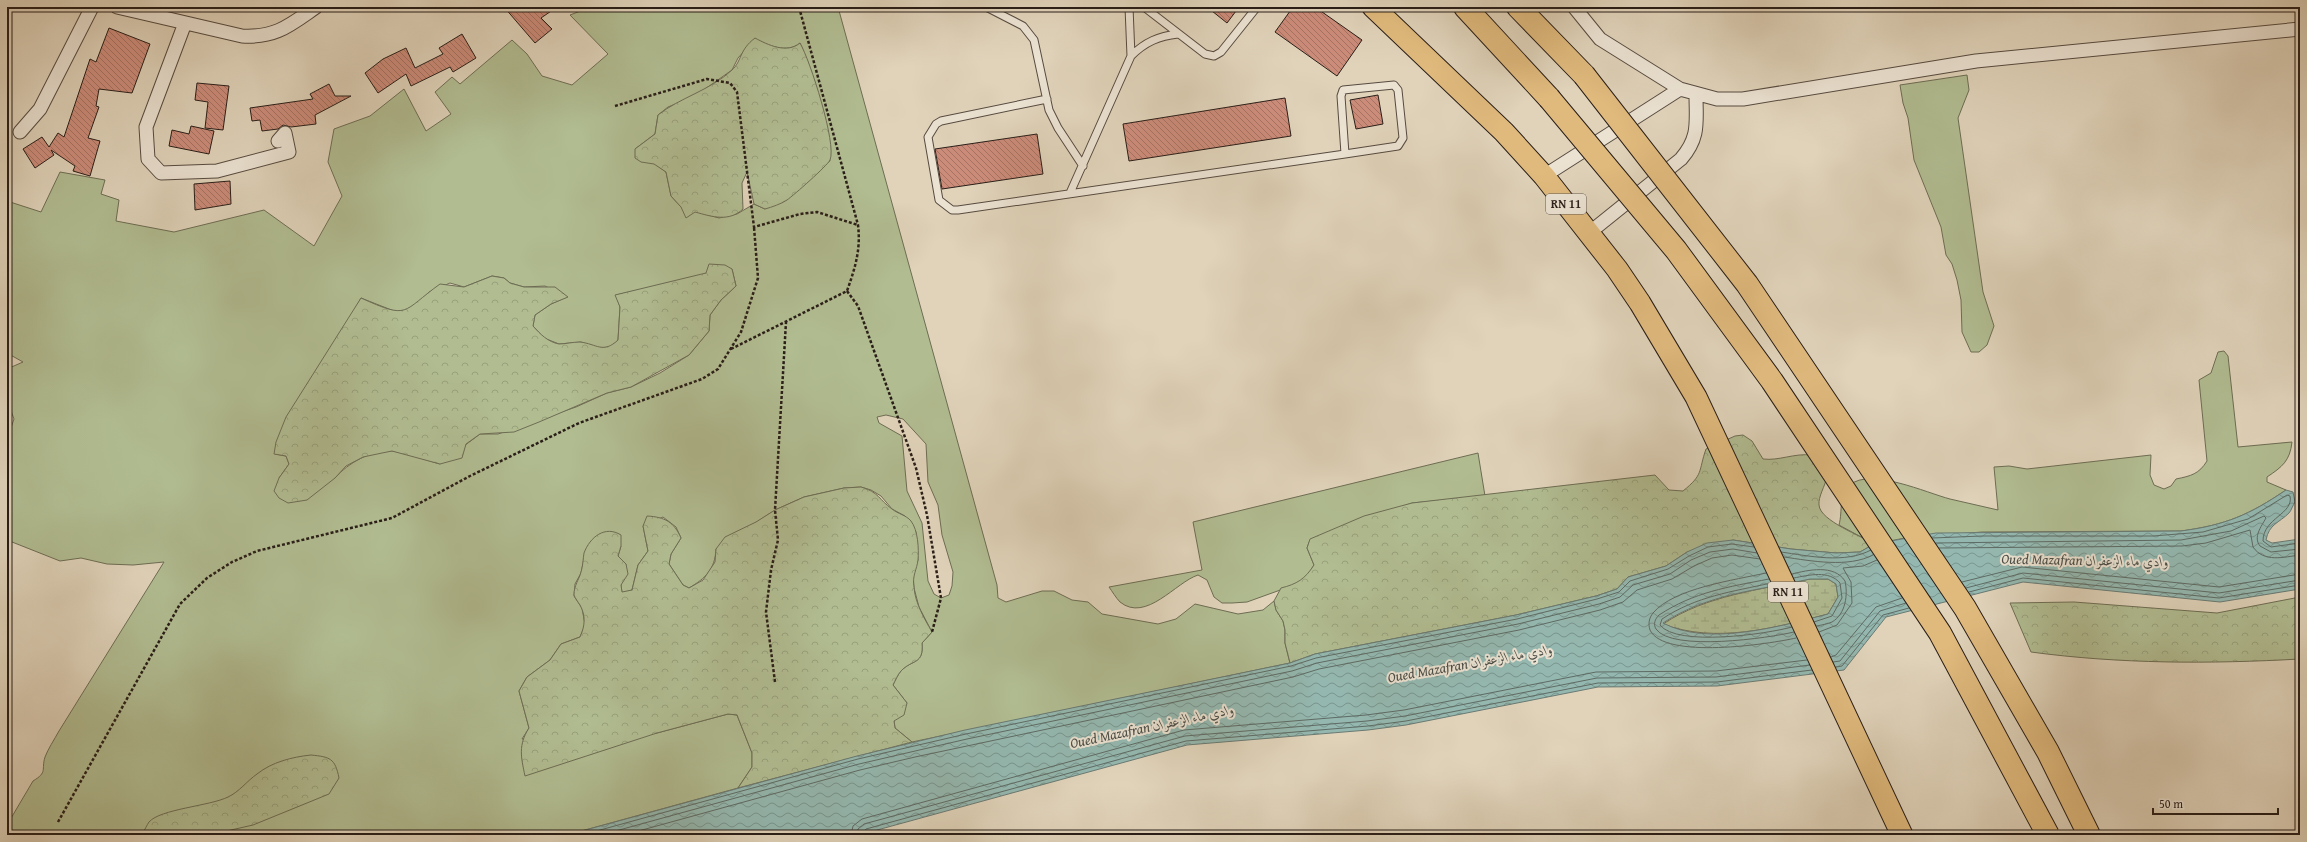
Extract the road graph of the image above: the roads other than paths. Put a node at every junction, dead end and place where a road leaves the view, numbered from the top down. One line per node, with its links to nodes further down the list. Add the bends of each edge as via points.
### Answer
1 (92, 7): 19 (street, via 40,109)
2 (117, 7): 12 (street)
3 (316, 7): 12 (street, via 281,31 255,37)
4 (986, 7): 18 (lane, via 1016,21 1029,32 1037,49)
5 (1129, 7): 15 (lane)
6 (1144, 7): 14 (lane)
7 (1258, 7): 14 (lane, via 1221,52 1214,56 1205,54)
8 (1373, 7): 23 (main road, RN 11, via 1504,132)
9 (1465, 7): 27 (highway, bridge, via 1549,98 1676,250 1777,387 1940,633)
10 (1518, 7): 28 (highway, bridge, via 1584,75 1747,284 1965,608 2048,752)
11 (1574, 7): 16 (street, via 1600,39)
12 (185, 23): 20 (street, via 146,127 148,159 161,173 217,171 289,152 285,133)
13 (2300, 29): 17 (street, via 1976,61 1743,99 1717,99)
14 (1178, 34): 15 (lane, via 1147,42)
15 (1131, 56): 22 (lane)
16 (1680, 89): 17 (street); 23 (street)
17 (1696, 95): 25 (street, via 1696,131 1691,147)
18 (1047, 99): 22 (lane, via 1058,128); 24 (lane, via 936,124 928,137 939,200 952,210 958,210)
19 (20, 132)
20 (278, 140)
21 (1345, 154): 21 (lane, via 1341,96 1343,90 1394,85 1398,90 1402,141 1398,146); 24 (lane)
22 (1082, 166): 24 (lane)
23 (1544, 176): 25 (main road, RN 11)
24 (1070, 193)
25 (1589, 234): 26 (main road, RN 11, via 1640,303 1696,397)
26 (1902, 835)
27 (2048, 835)
28 (2089, 835)

